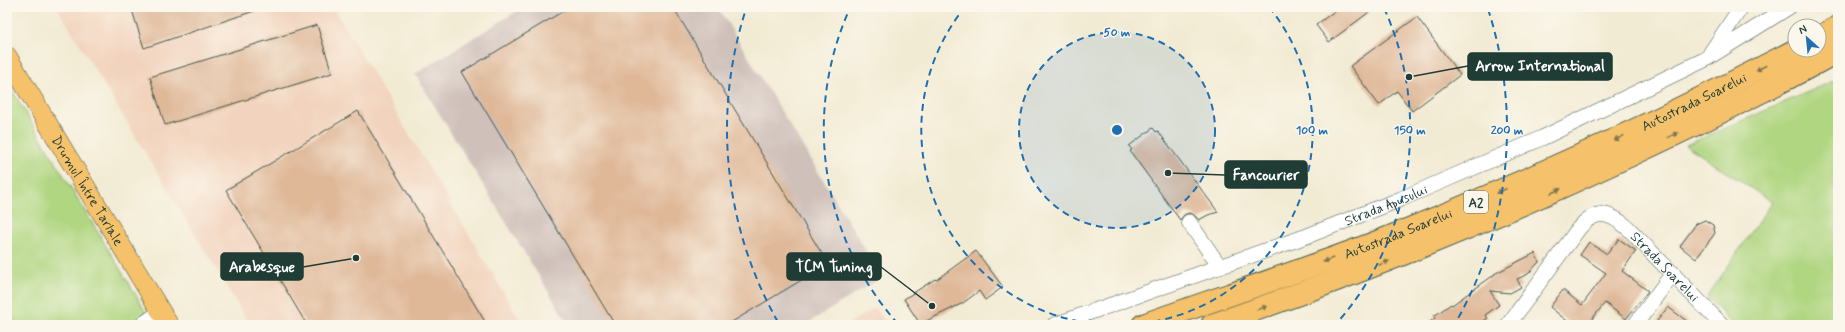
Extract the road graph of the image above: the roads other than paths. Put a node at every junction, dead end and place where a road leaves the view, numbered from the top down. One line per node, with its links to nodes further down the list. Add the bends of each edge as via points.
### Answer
1 (1741, 7): 8 (street)
2 (1789, 7): 8 (street, Strada Apusului)
3 (1838, 26): 4 (highway)
4 (1827, 32)
5 (1838, 51): 16 (highway, Autostrada Soarelui / A2, one-way to 5, via 1363,271 1492,219 1706,120)
6 (1787, 55): 15 (highway, Autostrada Soarelui / A2, one-way to 15, via 1602,147 1493,195 1302,270)
7 (7, 56): 12 (main road, Drumul Între Tarlale)
8 (1706, 59): 10 (street, Strada Apusului, via 1542,138 1422,190 1307,236)
9 (1190, 222): 10 (street)
10 (1220, 267): 14 (street, Strada Apusului)
11 (1673, 273): 17 (street, Strada Soarelui, via 1628,228 1613,217 1604,214 1593,216 1579,228); 18 (street); 19 (street, Strada Soarelui)
12 (165, 318): 13 (street)
13 (142, 325)
14 (1054, 325)
15 (1143, 325)
16 (1212, 325)
17 (1508, 325)
18 (1635, 325)
19 (1722, 325)

